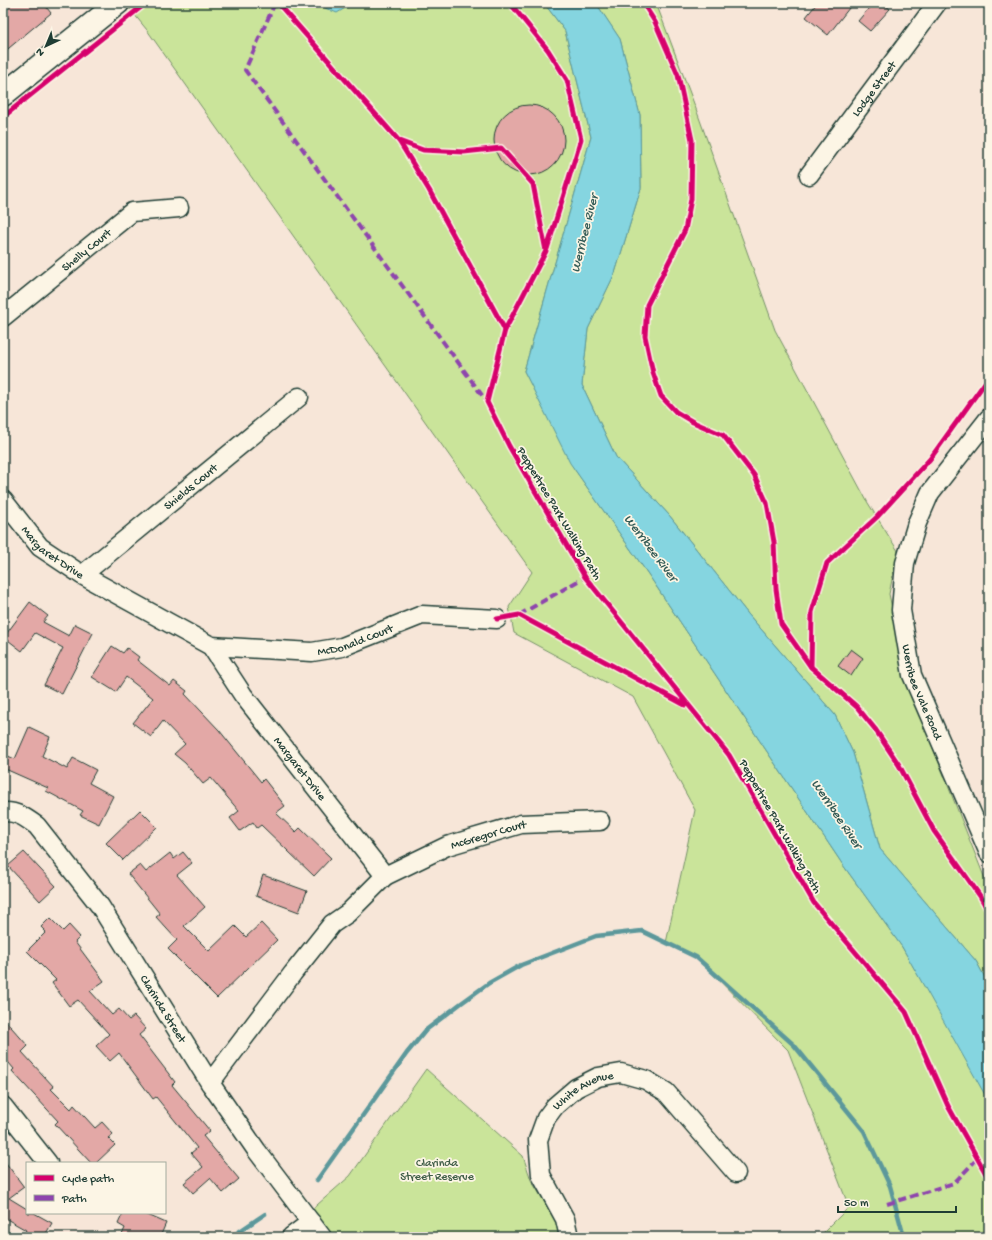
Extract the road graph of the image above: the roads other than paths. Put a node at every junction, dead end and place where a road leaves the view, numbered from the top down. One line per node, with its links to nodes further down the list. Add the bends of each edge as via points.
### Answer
1 (118, 3): 3 (main road)
2 (937, 3): 4 (street, Lodge Street)
3 (6, 87)
4 (809, 174)
5 (179, 208): 6 (street, Shelly Court, via 132,212)
6 (3, 317)
7 (298, 397): 10 (street, Shields Court)
8 (989, 418): 15 (street, Werribee Vale Road, via 930,493 917,523 905,563 901,610 912,675)
9 (3, 500): 10 (street, Margaret Drive, via 40,547)
10 (82, 574): 12 (street, Margaret Drive)
11 (496, 620): 12 (street, McDonald Court, via 422,615 342,647 312,652)
12 (211, 646): 16 (street, Margaret Drive, via 243,695)
13 (3, 812): 17 (street, Clarinda Street, via 25,817 37,826 100,906)
14 (600, 821): 16 (street, McGregor Court, via 521,824 447,846)
15 (989, 853)
16 (385, 876): 17 (street, via 348,913 332,924)
17 (210, 1083): 21 (street, Clarinda Street)
18 (3, 1106): 19 (street)
19 (47, 1162)
20 (736, 1173): 24 (street, White Avenue, via 666,1092 646,1080 621,1073 598,1077 576,1088 555,1106 546,1118 538,1140 542,1176 565,1220)
21 (311, 1222): 22 (street); 23 (street)
22 (291, 1237)
23 (322, 1237)
24 (569, 1237)

